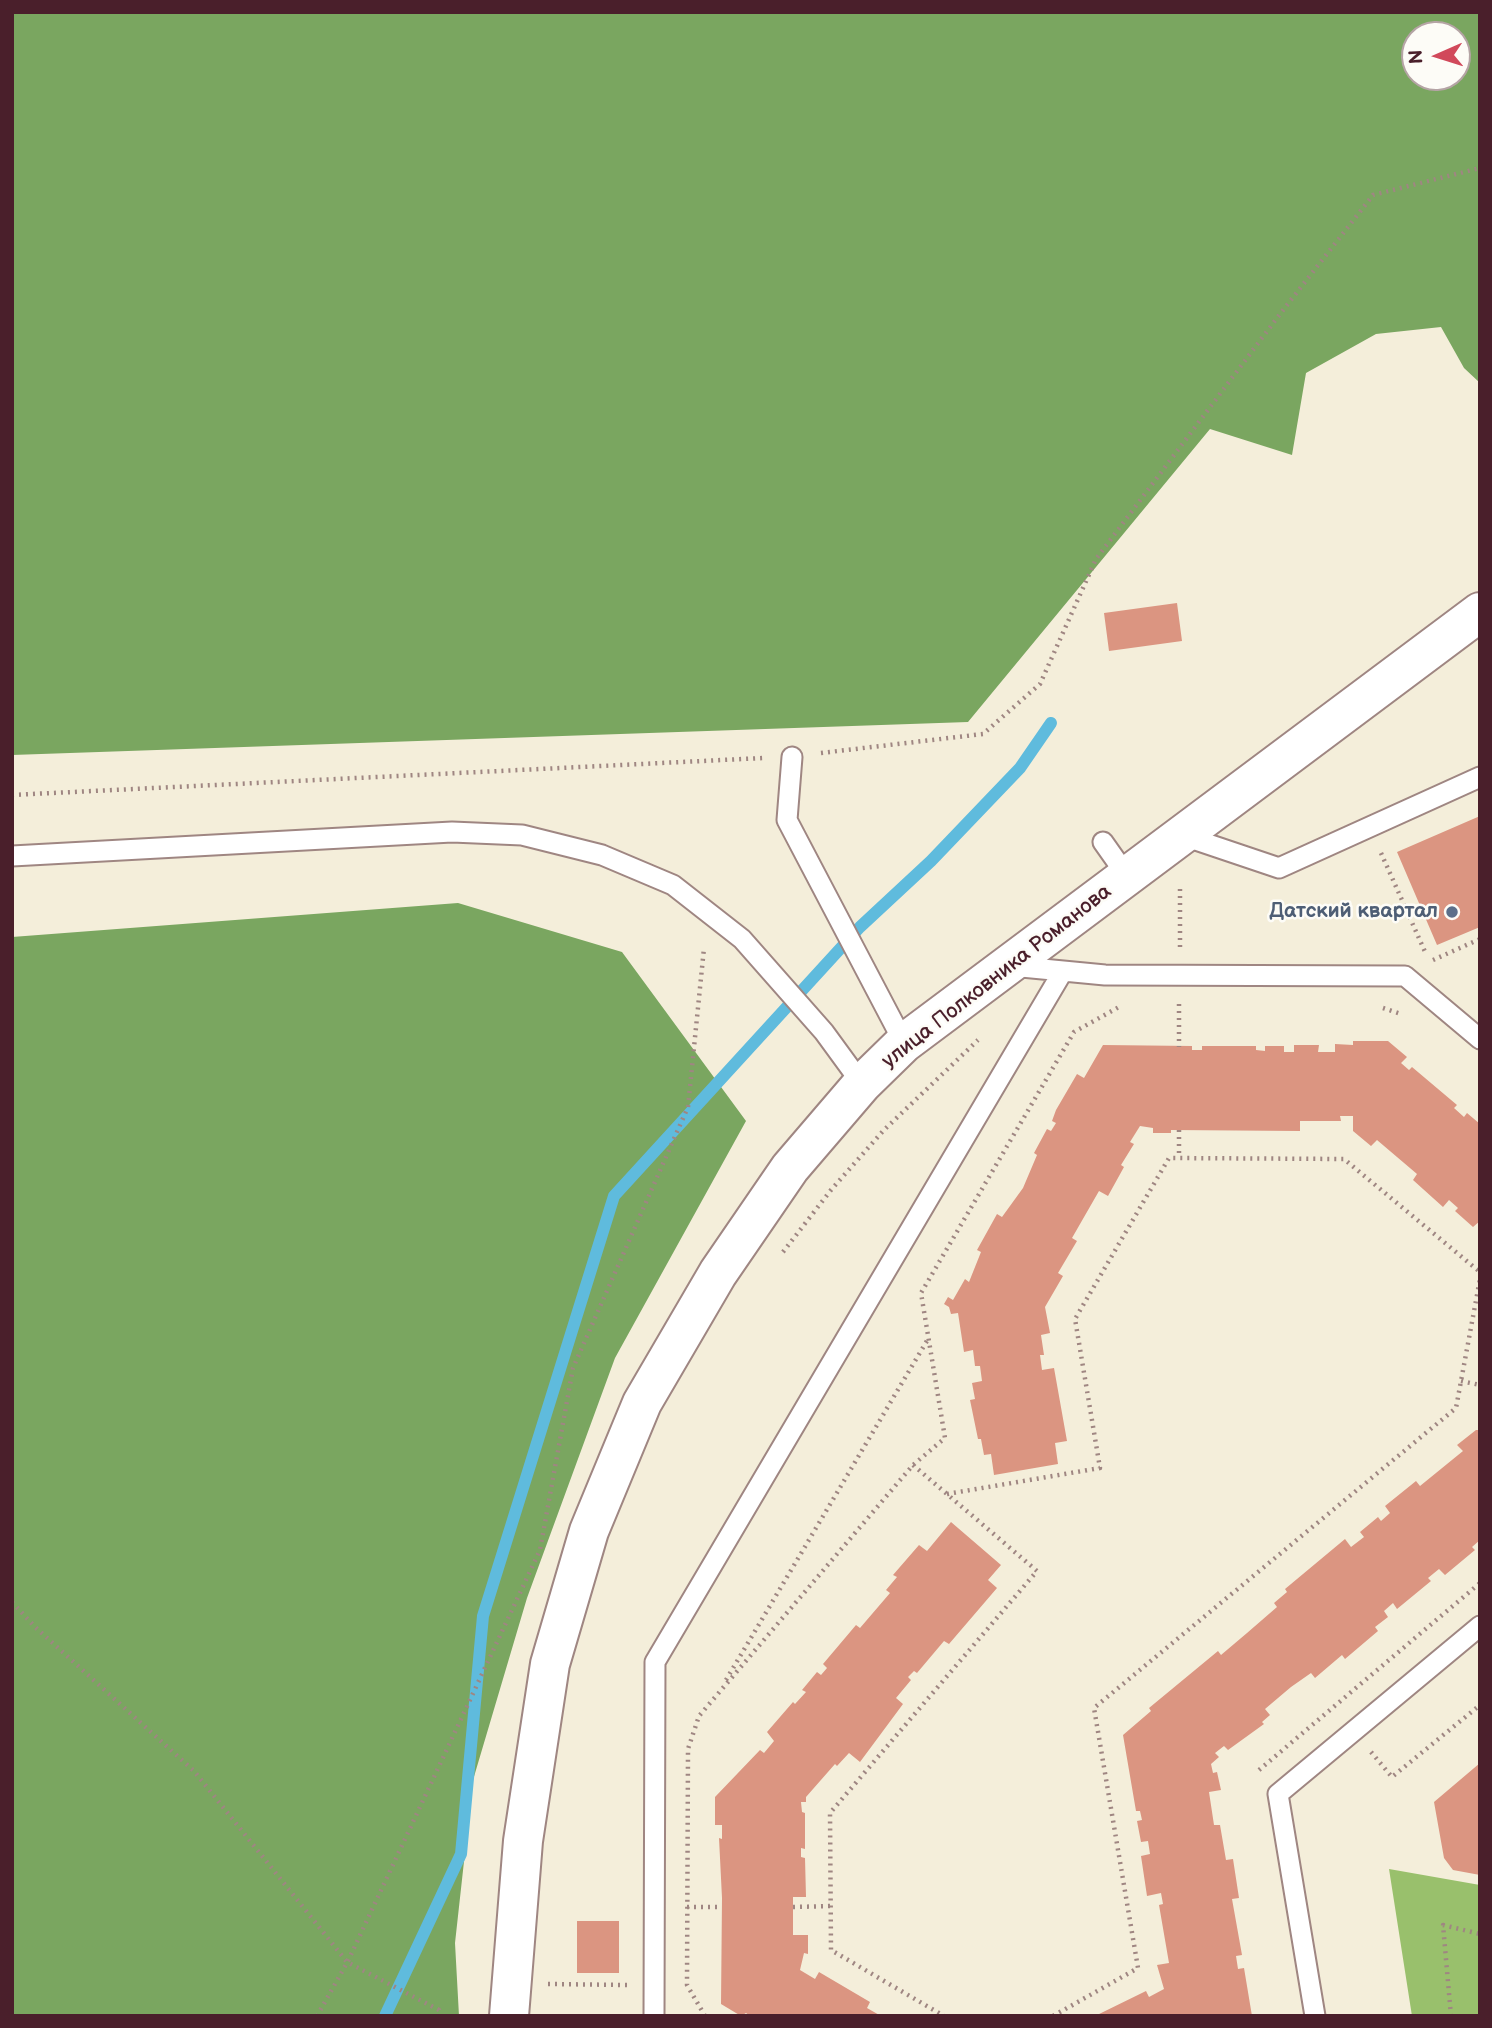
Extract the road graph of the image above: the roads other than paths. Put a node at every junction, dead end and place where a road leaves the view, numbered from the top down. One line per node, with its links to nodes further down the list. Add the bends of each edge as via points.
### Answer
1 (1480, 611): 4 (street, улица Полковника Романова)
2 (792, 757): 11 (lane, via 787,820)
3 (1480, 777): 4 (lane, via 1279,868)
4 (1181, 835): 7 (street, улица Полковника Романова)
5 (1104, 842): 7 (lane)
6 (12, 856): 12 (lane, via 452,832 522,835 602,855 673,885 742,940 824,1032)
7 (1127, 876): 8 (street, улица Полковника Романова)
8 (1008, 966): 9 (lane); 11 (street, улица Полковника Романова)
9 (1063, 971): 10 (lane, via 1405,976); 15 (lane, via 655,1662)
10 (1480, 1040)
11 (904, 1043): 12 (street, улица Полковника Романова)
12 (862, 1084): 14 (street, улица Полковника Романова, via 790,1168 718,1273 642,1403 589,1531 550,1664 523,1841)
13 (1480, 1626): 16 (lane, via 1278,1794)
14 (509, 2016)
15 (654, 2016)
16 (1315, 2016)

